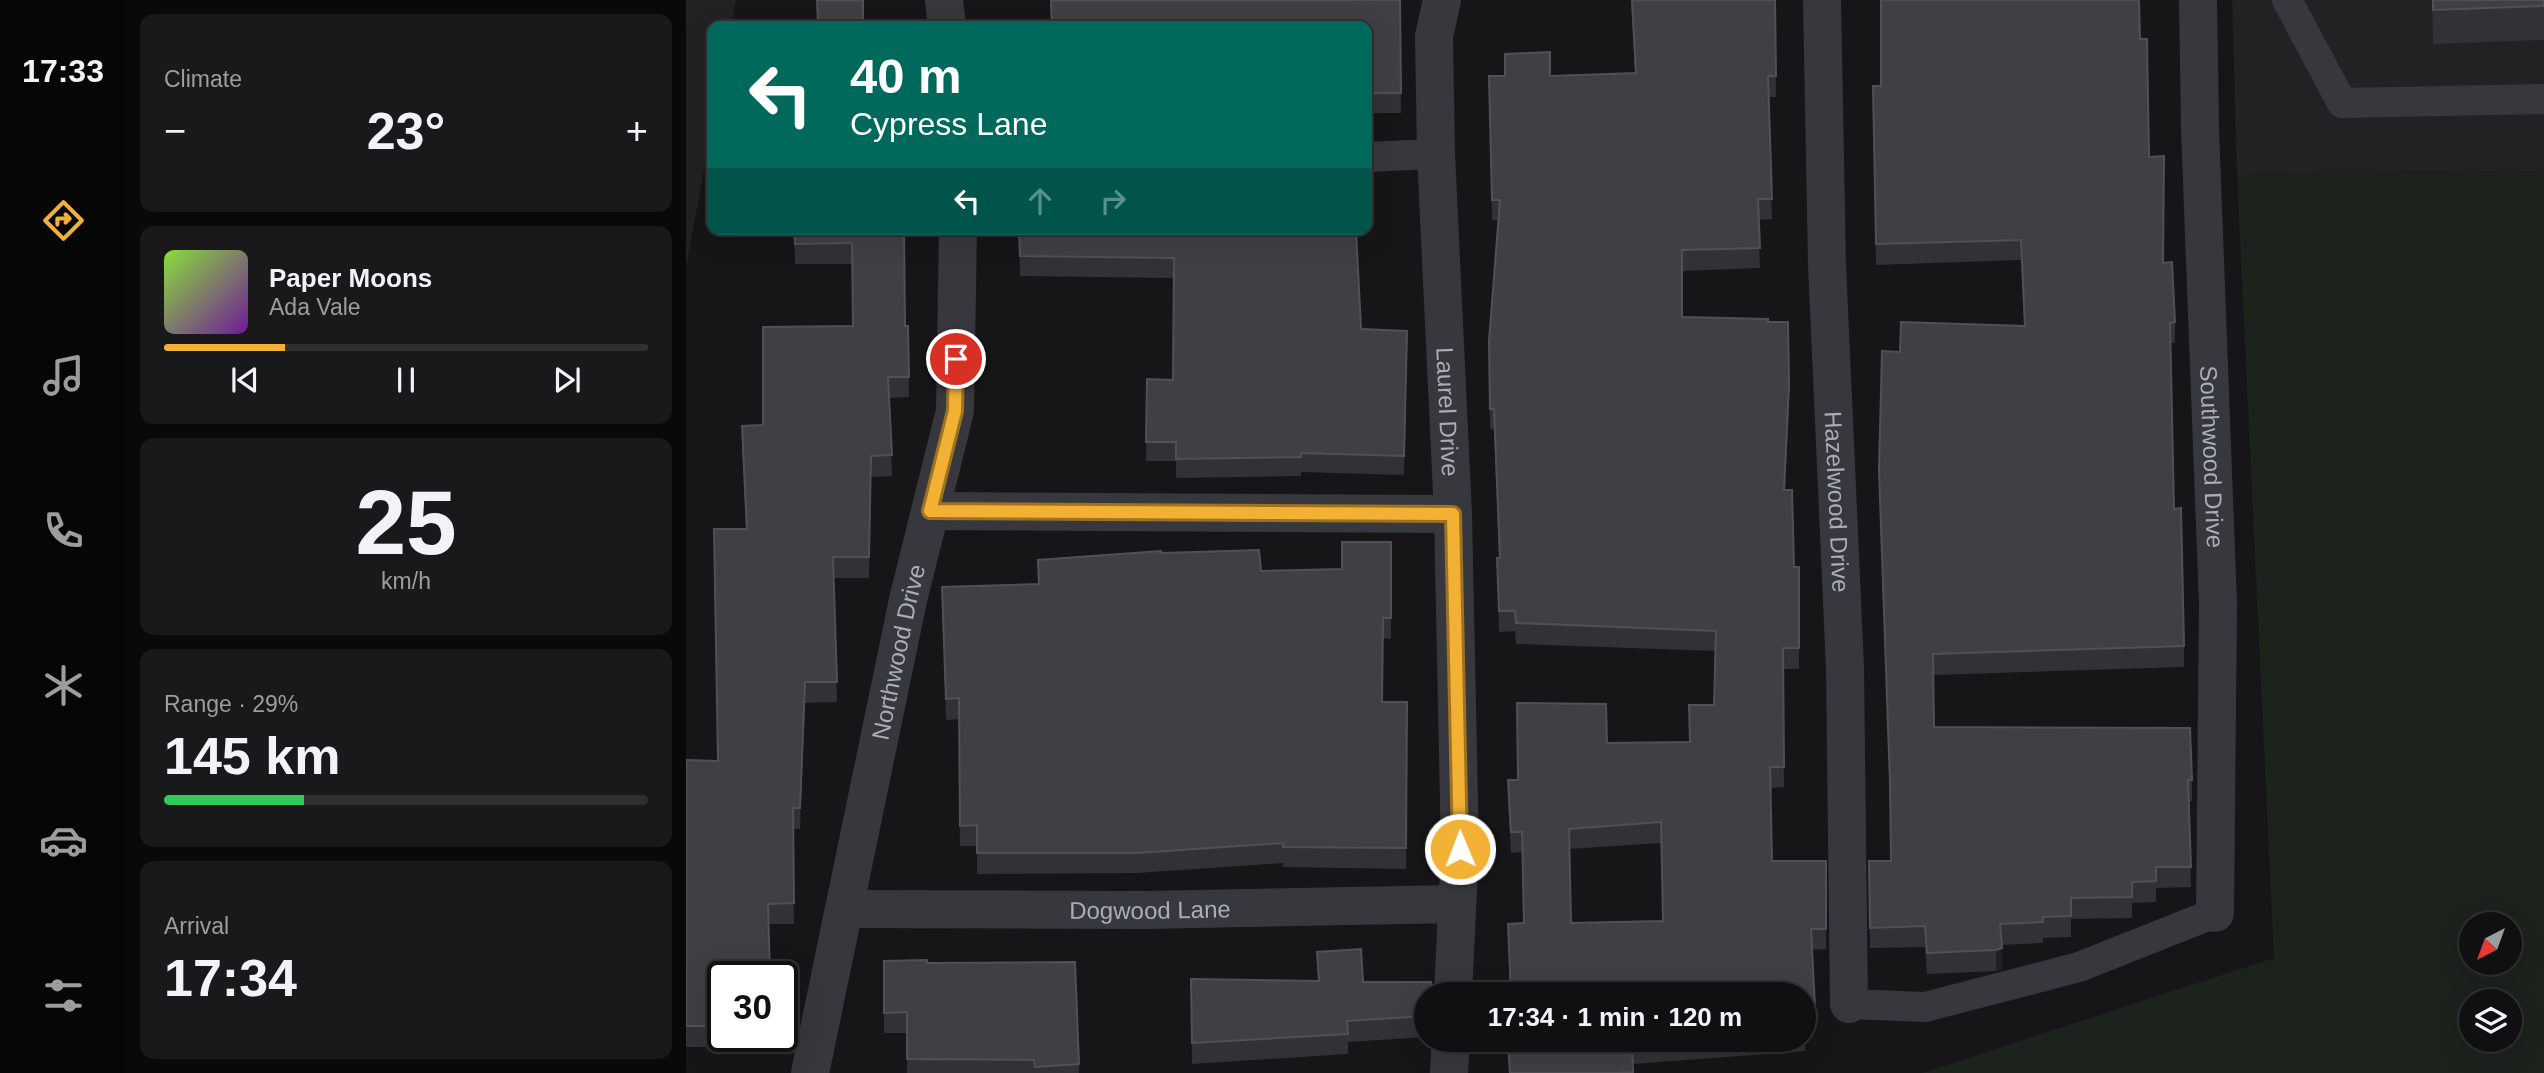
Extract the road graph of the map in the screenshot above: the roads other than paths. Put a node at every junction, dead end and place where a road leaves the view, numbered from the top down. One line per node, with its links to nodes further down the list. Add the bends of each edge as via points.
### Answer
1 (944, 0): 6 (street)
2 (1442, 0): 8 (street, Laurel Drive, via 1434,36)
3 (1822, 0): 17 (street, Hazelwood Drive, via 1827,264 1844,668)
4 (2197, 0): 15 (street, Southwood Drive, via 2218,604)
5 (2287, 0): 7 (lane, via 2342,103)
6 (946, 21)
7 (2544, 99)
8 (1436, 154): 9 (lane); 12 (street, Laurel Drive)
9 (1372, 157)
10 (958, 235): 11 (street, Northwood Drive, via 955,411)
11 (930, 511): 12 (street); 14 (street, Northwood Drive)
12 (1453, 514): 13 (street, Laurel Drive, via 1460,849)
13 (1457, 904): 14 (street, Dogwood Lane, via 1143,911); 16 (street, Laurel Drive)
14 (845, 909): 19 (street, Northwood Drive)
15 (2215, 913): 17 (lane, via 2079,967 1925,1007)
16 (1454, 982)
17 (1849, 1003)
18 (1450, 1052): 20 (street)
19 (810, 1073)
20 (1449, 1073)

